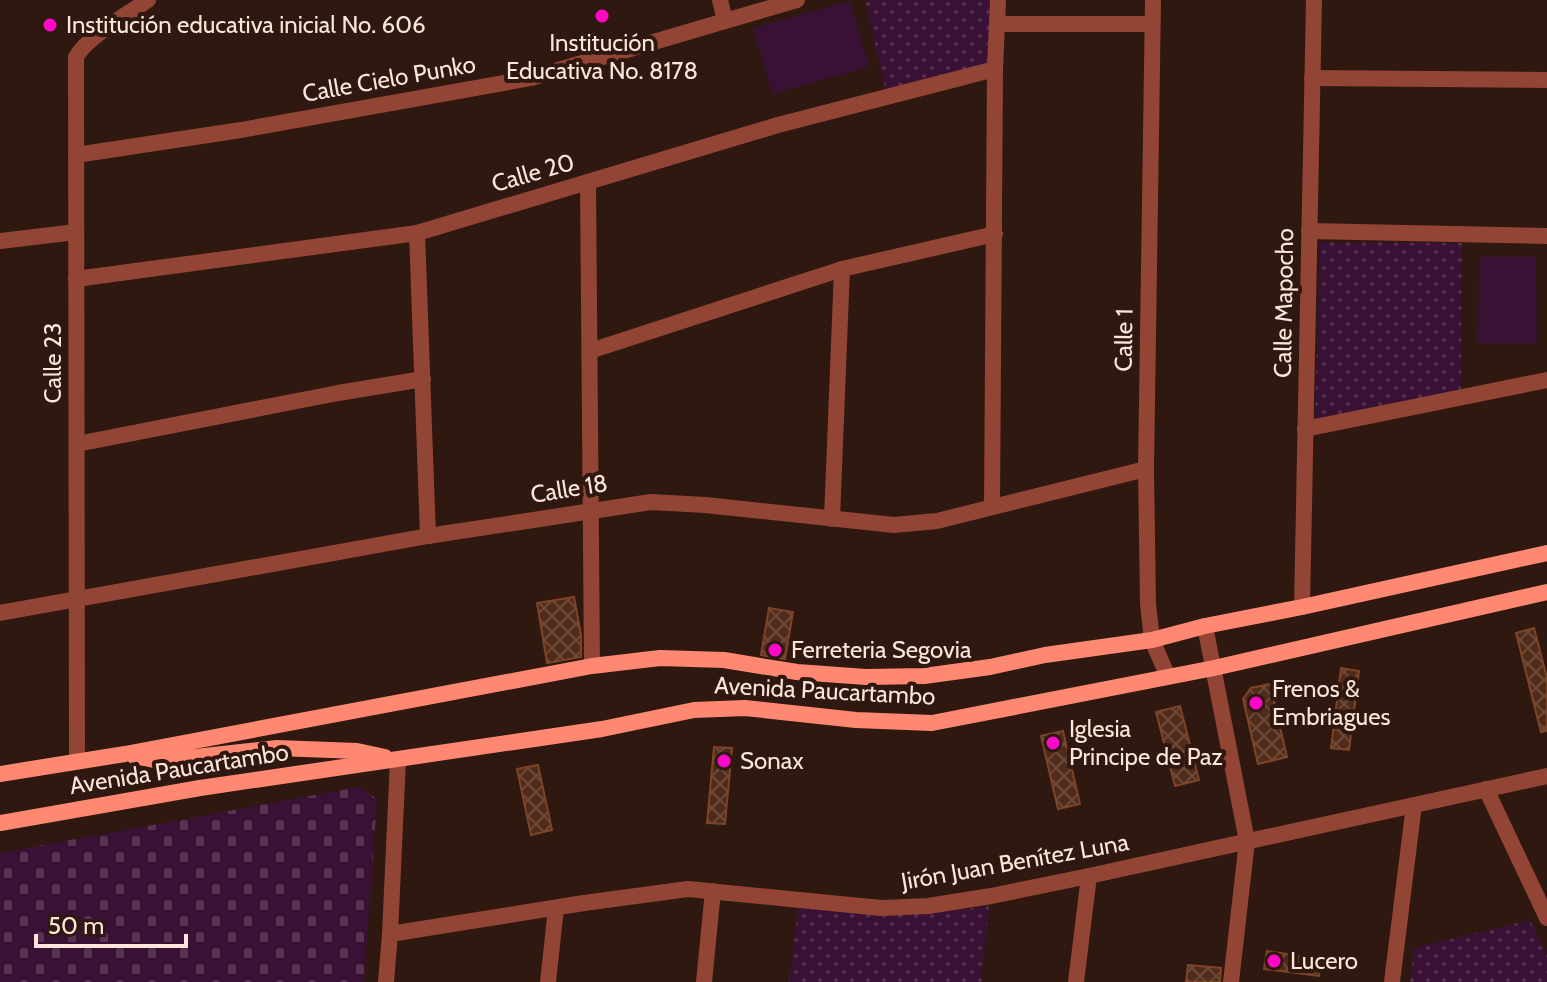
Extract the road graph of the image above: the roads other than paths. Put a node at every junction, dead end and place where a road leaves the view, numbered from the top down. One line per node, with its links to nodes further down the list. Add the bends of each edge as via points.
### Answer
1 (148, 0): 13 (street, Calle 23, via 76,57)
2 (720, 0): 7 (street)
3 (797, 0): 7 (street, Calle Cielo Punko)
4 (998, 0): 8 (street)
5 (1153, 0): 9 (street, Calle 1)
6 (1314, 0): 11 (street, Calle Mapocho)
7 (725, 21): 13 (street, Calle Cielo Punko, via 531,78)
8 (997, 24): 9 (street); 10 (street)
9 (1152, 24): 28 (street, Calle 1)
10 (995, 69): 14 (street, Calle 20, via 778,125); 18 (street)
11 (1312, 78): 12 (street); 15 (street, Calle Mapocho)
12 (1547, 80)
13 (76, 155): 16 (street, Calle 23)
14 (588, 182): 17 (street, Calle 20); 23 (street)
15 (1309, 231): 19 (street); 26 (street, Calle Mapocho)
16 (76, 232): 20 (street); 22 (street, Calle 23)
17 (417, 233): 22 (street, Calle 20); 24 (street)
18 (995, 234): 21 (street); 29 (street)
19 (1547, 236)
20 (0, 241)
21 (842, 269): 23 (street); 31 (street)
22 (76, 279): 27 (street, Calle 23)
23 (590, 351): 30 (street)
24 (423, 379): 27 (street); 32 (street)
25 (1547, 380): 26 (street)
26 (1305, 429): 36 (street, Calle Mapocho)
27 (77, 444): 35 (street, Calle 23)
28 (1146, 469): 29 (street, Calle 18); 39 (street, Calle 1)
29 (992, 507): 31 (street, Calle 18, via 894,525)
30 (591, 510): 31 (street, Calle 18, via 651,502); 32 (street, Calle 18); 40 (street)
31 (832, 519)
32 (428, 536): 35 (street, Calle 18)
33 (1547, 553): 36 (main road, Avenida Paucartambo)
34 (1547, 592): 41 (main road, Avenida Paucartambo)
35 (77, 600): 37 (street, Calle 18); 44 (street, Calle 23)
36 (1302, 607): 38 (main road, Avenida Paucartambo)
37 (0, 613)
38 (1205, 626): 39 (main road, Avenida Paucartambo); 41 (street)
39 (1152, 640): 40 (main road, Avenida Paucartambo, via 924,676 797,672 712,659 660,658); 42 (street, Calle 1)
40 (592, 666): 43 (main road, Avenida Paucartambo)
41 (1214, 668): 42 (main road, Avenida Paucartambo); 51 (street)
42 (1168, 677): 45 (main road, Avenida Paucartambo, via 932,723 745,708 694,710)
43 (125, 754): 44 (main road, Avenida Paucartambo); 45 (main road, via 159,761 277,748 357,751)
44 (77, 760): 46 (main road, Avenida Paucartambo)
45 (398, 760): 50 (main road, Avenida Paucartambo); 56 (street)
46 (0, 774)
47 (1547, 776): 48 (street, Jirón Juan Benítez Luna)
48 (1486, 789): 49 (street, Jirón Juan Benítez Luna); 55 (street)
49 (1414, 805): 51 (street, Jirón Juan Benítez Luna); 62 (street)
50 (0, 823)
51 (1247, 841): 52 (street, Jirón Juan Benítez Luna); 61 (street)
52 (1089, 876): 53 (street, Jirón Juan Benítez Luna, via 905,908); 60 (street)
53 (713, 891): 54 (street, Jirón Juan Benítez Luna, via 688,889); 59 (street)
54 (556, 908): 56 (street, Jirón Juan Benítez Luna); 58 (street)
55 (1547, 918)
56 (390, 934): 57 (street)
57 (386, 982)
58 (548, 982)
59 (704, 982)
60 (1076, 982)
61 (1231, 982)
62 (1392, 982)

